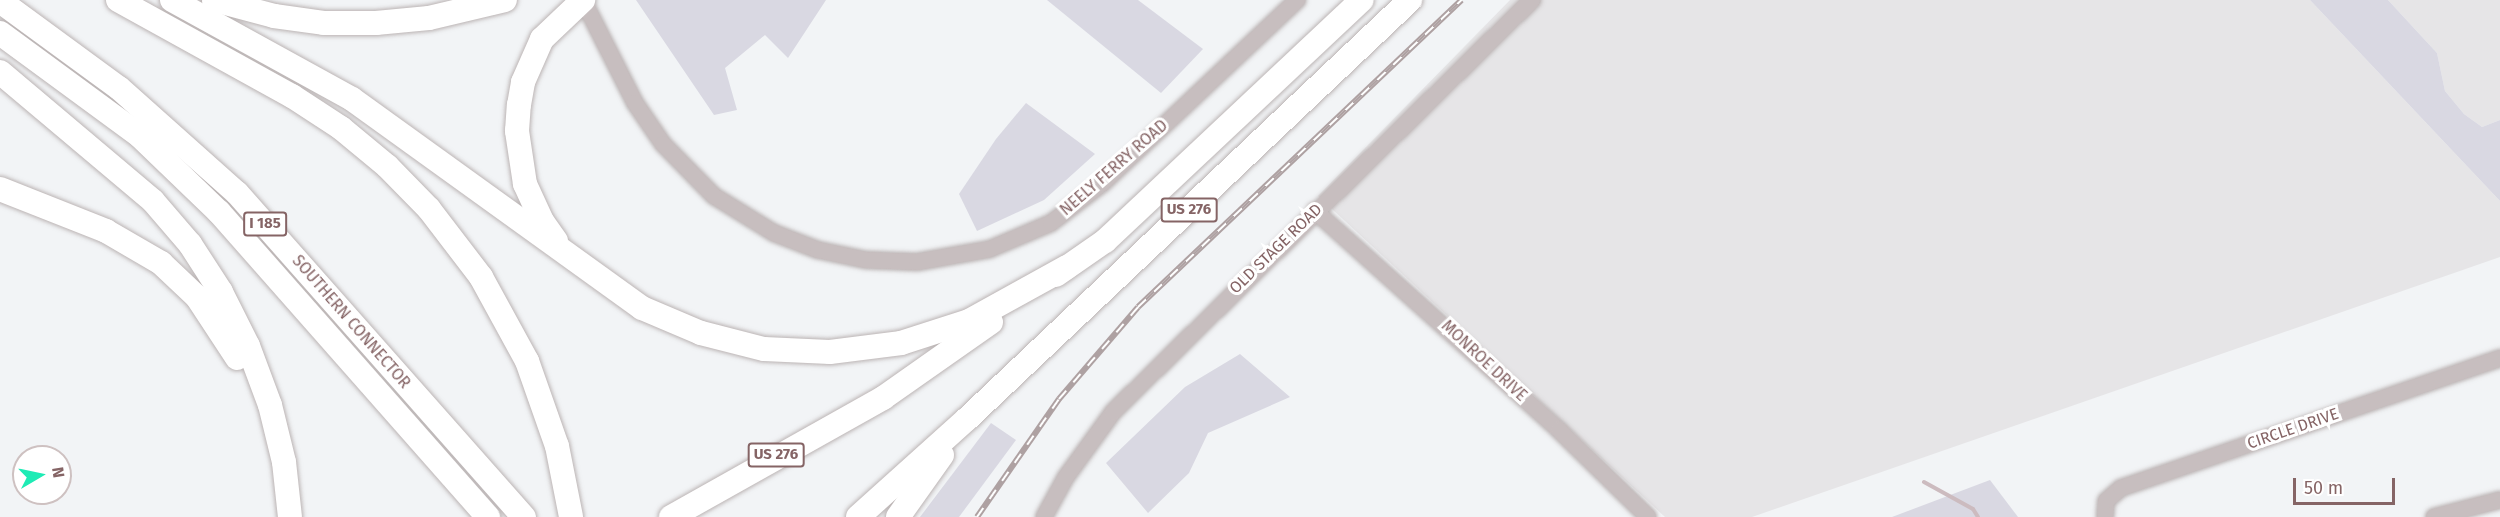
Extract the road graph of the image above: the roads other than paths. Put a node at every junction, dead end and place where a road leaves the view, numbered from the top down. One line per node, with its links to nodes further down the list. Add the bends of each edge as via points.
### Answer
1 (118, 0): 24 (highway, via 262,78 341,128 387,166 429,209 481,277 527,361 557,446)
2 (172, 0): 16 (highway, via 352,99)
3 (214, 0): 4 (highway, via 284,17 376,24 429,18)
4 (505, 0)
5 (583, 0): 6 (street, NEELY FERRY ROAD, via 635,103 670,153 714,196 774,233 818,250 866,260 917,262 990,249 1051,223 1103,183); 16 (highway, via 550,28 534,52 523,82 517,131 520,165 529,197 549,233)
6 (1297, 0)
7 (1362, 0): 15 (highway, US 276, via 1105,241)
8 (1410, 0): 18 (highway, US 276)
9 (1532, 0): 14 (street, OLD STAGE ROAD)
10 (0, 1): 23 (highway, SOUTHERN CONNECTOR / I 185, via 118,88 237,194)
11 (0, 33): 20 (highway, SOUTHERN CONNECTOR / I 185, via 140,136 219,212)
12 (0, 72): 22 (highway, via 153,201 209,273 248,346 270,405 284,462)
13 (0, 189): 21 (highway, via 135,246 161,263 197,297 236,355 253,398 268,454)
14 (1315, 211): 28 (street, OLD STAGE ROAD, via 1113,412 1066,477); 29 (street, MONROE DRIVE, via 1559,430)
15 (1068, 267): 16 (highway, via 969,321 901,343 830,352 764,349 701,333 642,308); 25 (highway, US 276, via 883,398)
16 (586, 270)
17 (2500, 358): 30 (street, CIRCLE DRIVE, via 2121,488 2106,501)
18 (968, 419): 26 (highway, US 276); 27 (highway)
19 (2500, 500): 31 (street)
20 (483, 512)
21 (276, 517)
22 (290, 517)
23 (524, 517)
24 (571, 517)
25 (671, 517)
26 (858, 517)
27 (898, 517)
28 (1044, 517)
29 (1648, 517)
30 (2105, 517)
31 (2434, 517)

